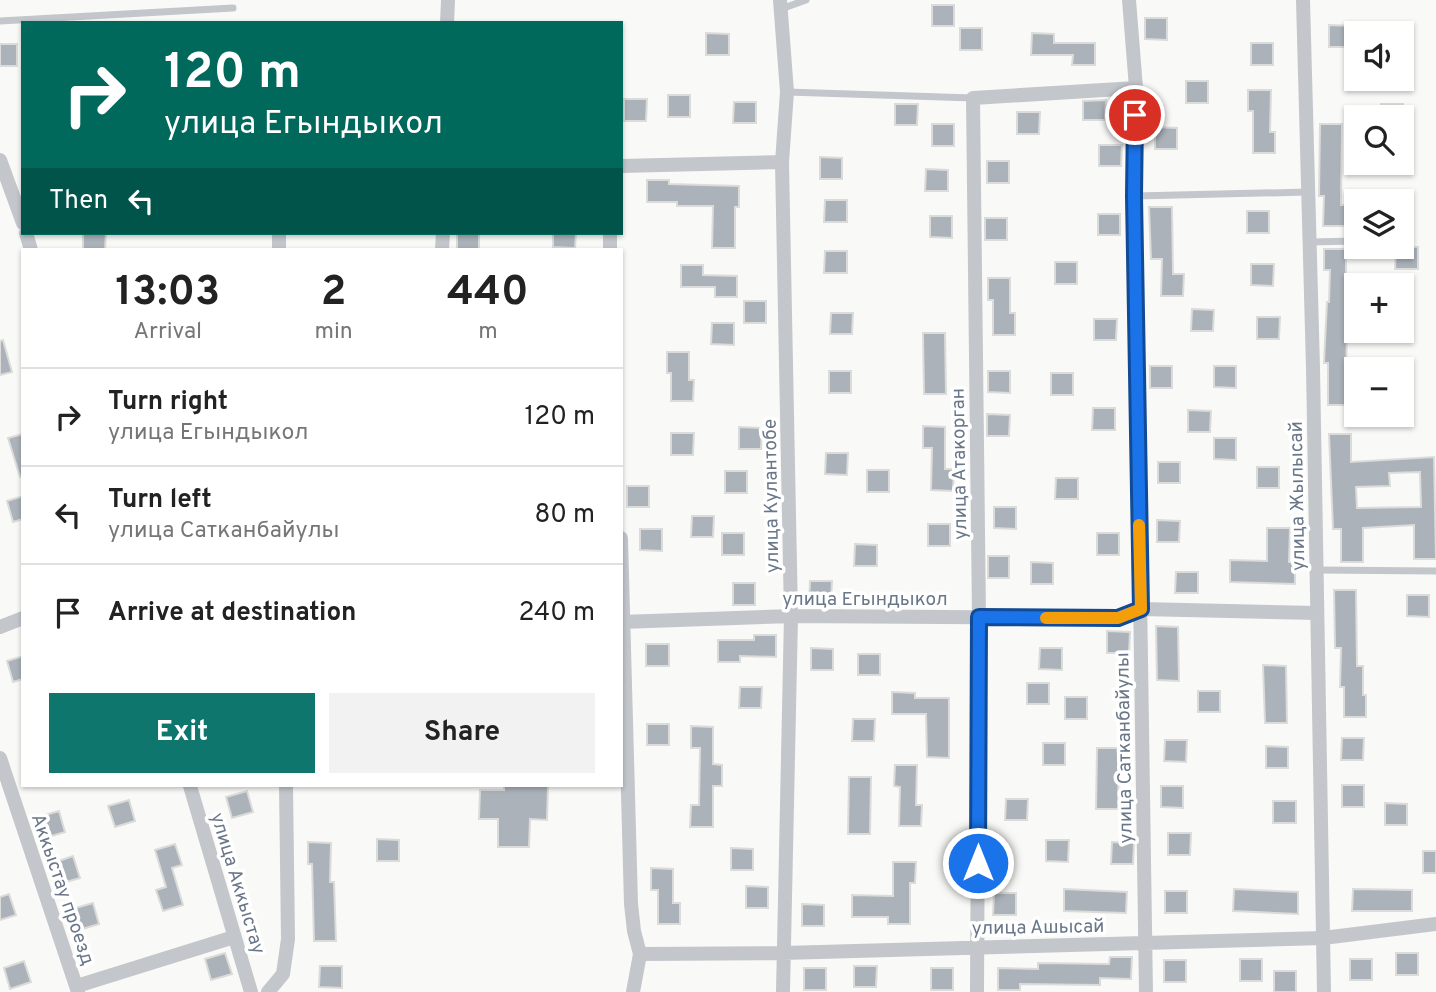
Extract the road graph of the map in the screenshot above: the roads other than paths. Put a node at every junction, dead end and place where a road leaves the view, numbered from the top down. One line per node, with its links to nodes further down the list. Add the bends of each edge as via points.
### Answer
1 (448, 0): 8 (street)
2 (806, 0): 5 (lane)
3 (1129, 0): 9 (street, улица Сатканбайулы)
4 (1303, 0): 15 (street, улица Жылысай)
5 (780, 5): 10 (street, улица Кулантобе)
6 (233, 8): 7 (lane)
7 (0, 21)
8 (447, 21)
9 (1136, 88): 11 (street); 16 (street, улица Сатканбайулы)
10 (787, 92): 11 (lane); 13 (street, улица Кулантобе)
11 (973, 98): 25 (street, улица Атакорган)
12 (0, 160): 17 (street)
13 (782, 162): 14 (street); 24 (street, улица Кулантобе)
14 (623, 166)
15 (1308, 192): 16 (lane); 19 (street, улица Жылысай)
16 (1134, 196): 22 (street, улица Сатканбайулы)
17 (21, 212)
18 (1344, 241): 19 (lane)
19 (1309, 242): 20 (street, улица Жылысай)
20 (1317, 570): 21 (lane); 23 (street, улица Жылысай)
21 (1436, 571)
22 (1141, 609): 23 (street, улица Егындыкол); 25 (street, улица Егындыкол, via 1118,618); 35 (street, улица Сатканбайулы)
23 (1317, 613): 34 (street, улица Жылысай)
24 (792, 616): 25 (street, улица Егындыкол); 27 (street, улица Егындыкол); 37 (street, улица Кулантобе)
25 (979, 617): 36 (street, улица Атакорган)
26 (21, 619): 28 (street)
27 (623, 622): 38 (street, via 631,904)
28 (0, 626)
29 (0, 758): 39 (street, Аккыстау проезд)
30 (190, 787): 33 (street, улица Аккыстау)
31 (286, 787): 41 (street, via 288,939 283,974)
32 (1436, 923): 34 (street, улица Ашысай)
33 (234, 937): 39 (street); 40 (street, улица Аккыстау)
34 (1323, 937): 35 (street, улица Ашысай); 46 (street, улица Жылысай)
35 (1145, 944): 36 (street, улица Ашысай); 45 (street, улица Сатканбайулы)
36 (977, 946): 37 (street, улица Ашысай); 44 (street, улица Атакорган)
37 (783, 953): 38 (street, улица Ашысай); 43 (street, улица Кулантобе)
38 (640, 954): 42 (street)
39 (78, 989)
40 (251, 992)
41 (268, 992)
42 (633, 992)
43 (783, 992)
44 (977, 992)
45 (1146, 992)
46 (1324, 992)

